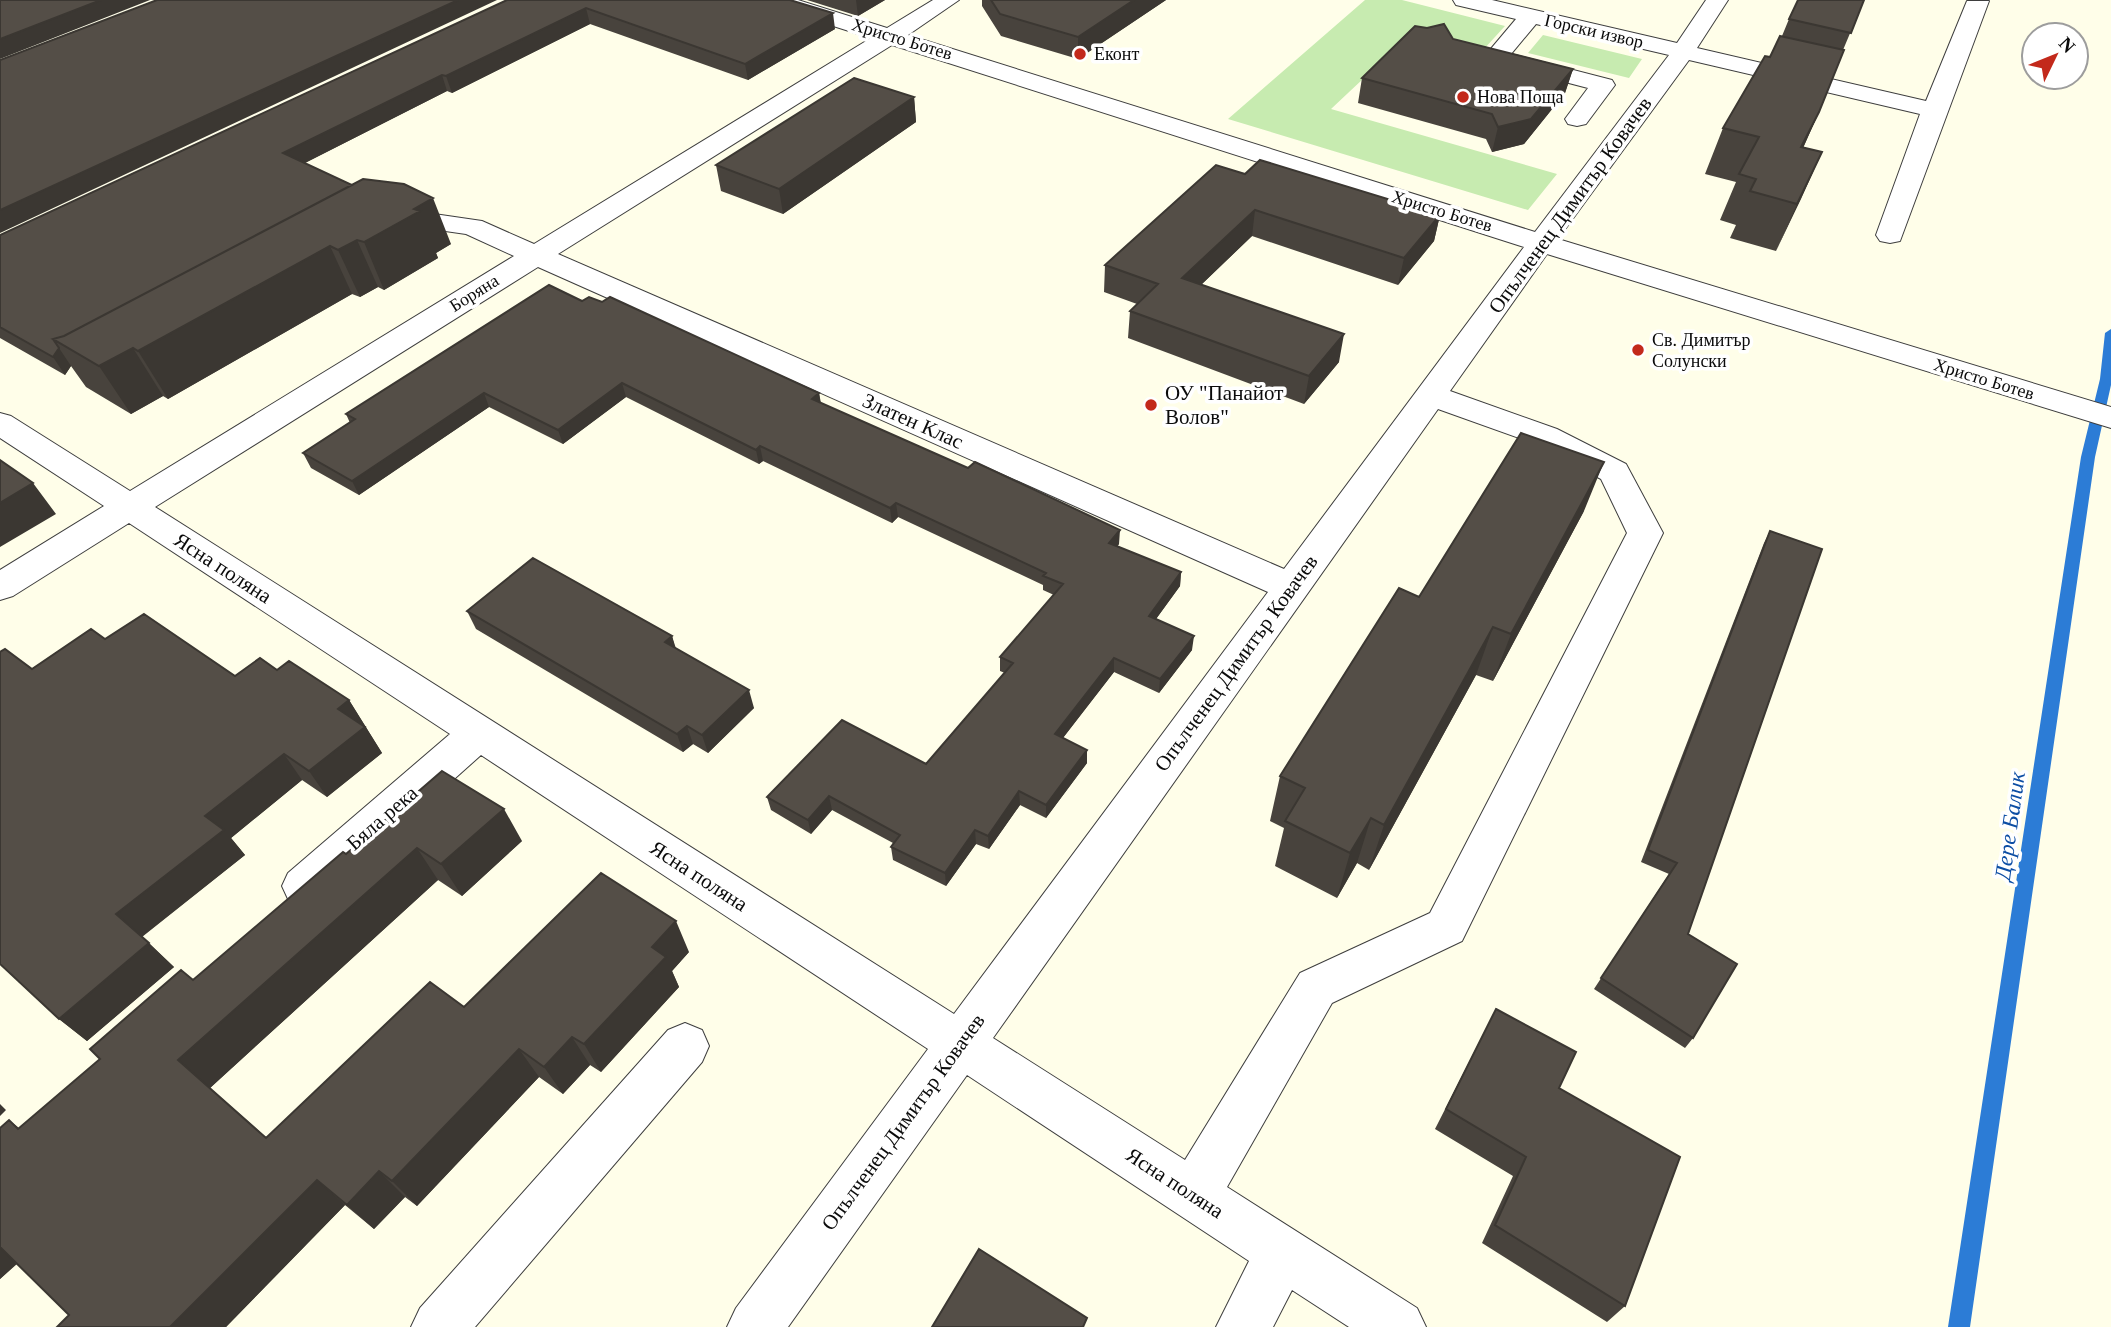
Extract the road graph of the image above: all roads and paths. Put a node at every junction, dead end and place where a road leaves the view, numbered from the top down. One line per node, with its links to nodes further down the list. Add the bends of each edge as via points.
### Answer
1 (775, 0): 7 (street, Христо Ботев)
2 (948, 0): 7 (street, Боряна)
3 (1466, 0): 6 (street, Горски извор)
4 (1717, 0): 8 (street, Опълченец Димитър Ковачев)
5 (1978, 1): 9 (street)
6 (1531, 16): 8 (street, Горски извор); 10 (street, via 1496,57 1603,85)
7 (890, 35): 13 (street, Христо Ботев); 14 (street, Боряна)
8 (1683, 52): 9 (street, Горски извор); 13 (street, Опълченец Димитър Ковачев)
9 (1934, 110): 12 (street)
10 (1577, 119)
11 (366, 221): 14 (street, Златен Клас, via 378,215 472,227)
12 (1890, 234)
13 (1541, 243): 15 (street, Опълченец Димитър Ковачев); 16 (street, Христо Ботев)
14 (536, 255): 18 (street, Боряна); 20 (street, Златен Клас)
15 (1430, 395): 20 (street, Опълченец Димитър Ковачев); 25 (street, via 1545,436 1614,472 1645,533 1446,927 1316,988)
16 (2111, 418)
17 (0, 423): 18 (street, Ясна поляна)
18 (129, 507): 19 (street, Боряна); 21 (street, Ясна поляна)
19 (0, 587)
20 (1291, 587): 23 (street, Опълченец Димитър Ковачев)
21 (479, 733): 22 (street, Бяла река); 23 (street, Ясна поляна)
22 (271, 915)
23 (959, 1045): 25 (street, Ясна поляна); 28 (street, Опълченец Димитър Ковачев)
24 (685, 1046): 27 (street)
25 (1193, 1195): 26 (street, Ясна поляна)
26 (1283, 1252): 29 (street); 30 (street, Ясна поляна)
27 (439, 1327)
28 (755, 1327)
29 (1244, 1327)
30 (1398, 1327)

